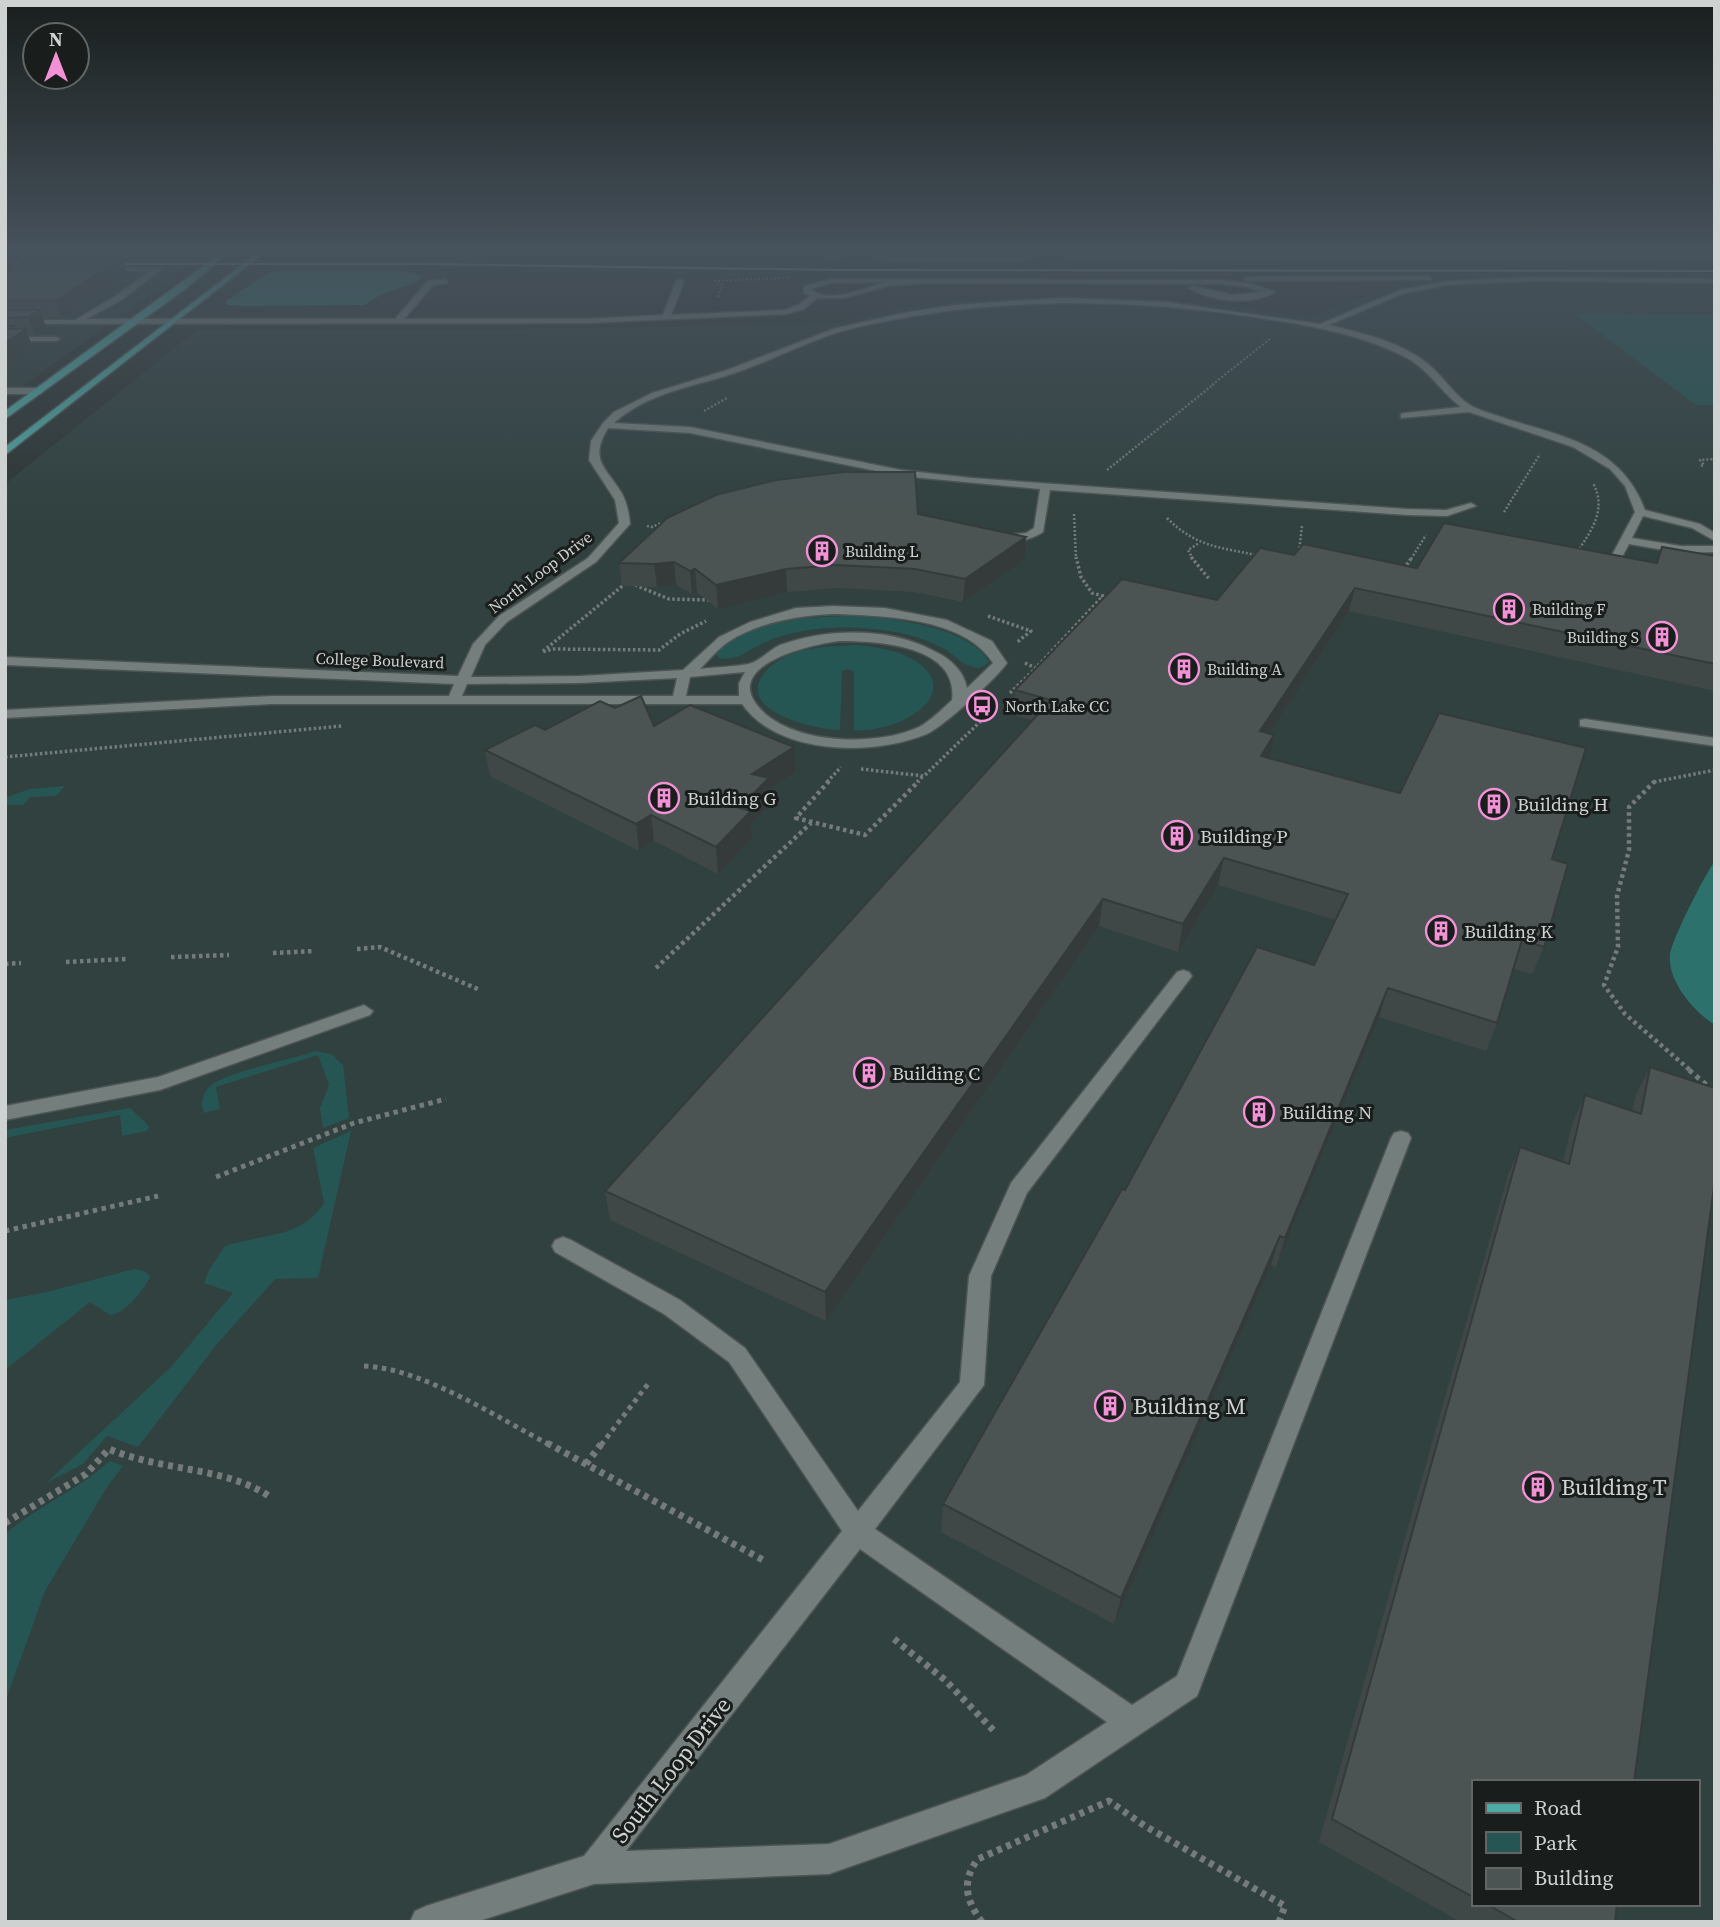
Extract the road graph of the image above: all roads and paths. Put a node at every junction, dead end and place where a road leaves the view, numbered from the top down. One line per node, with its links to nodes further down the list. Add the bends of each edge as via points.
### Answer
1 (108, 341): 7 (main road)
2 (146, 341): 12 (main road)
3 (805, 341): 11 (street, via 650,397)
4 (1267, 341): 18 (path)
5 (1375, 341): 8 (street, via 1422,363)
6 (5, 391): 7 (street)
7 (40, 391): 9 (main road)
8 (1469, 409): 10 (street); 22 (street, via 1558,438 1600,458 1627,483)
9 (5, 416)
10 (1404, 416)
11 (606, 425): 17 (street, via 690,430 901,473); 46 (street, North Loop Drive, via 595,442 596,470 620,498 625,524 592,559 503,619 479,644)
12 (5, 452)
13 (1531, 453): 21 (path, via 1541,454)
14 (1715, 459): 15 (path, via 1700,460)
15 (1701, 466)
16 (1589, 478): 36 (path, via 1600,495 1601,513)
17 (1045, 487): 18 (street); 20 (street)
18 (1082, 489): 23 (street); 24 (path)
19 (1471, 506): 23 (street)
20 (1041, 512): 24 (path); 30 (street, via 1039,530 1029,536)
21 (1504, 512)
22 (1640, 512): 29 (street, via 1696,526); 31 (street)
23 (1431, 513): 39 (path, via 1434,522)
24 (1074, 514): 41 (path, via 1081,577 1092,593)
25 (1303, 515): 34 (path)
26 (1165, 516): 32 (path, via 1184,536)
27 (676, 517): 28 (path, via 652,527)
28 (641, 524)
29 (1715, 538)
30 (990, 539)
31 (1625, 540): 33 (street, via 1669,549); 37 (street)
32 (1200, 543): 35 (path); 40 (path, via 1188,550)
33 (1715, 549)
34 (1299, 552)
35 (1261, 556)
36 (1574, 558)
37 (1611, 568)
38 (626, 575): 42 (path, via 631,583 669,599)
39 (1400, 575)
40 (1210, 580)
41 (1103, 596)
42 (714, 600)
43 (8, 664): 46 (street, College Boulevard, via 76,661)
44 (754, 667): 45 (street, College Boulevard); 48 (street, via 744,683); 50 (street, via 774,653 802,643 841,637 884,639 930,653 950,666 960,683)
45 (684, 676): 46 (street, College Boulevard); 47 (street); 50 (street, via 723,640 754,625 796,612 885,612 943,623 988,644 1000,663 995,673)
46 (463, 680): 49 (street, North Loop Drive)
47 (679, 699): 48 (street, College Boulevard); 49 (street, College Boulevard)
48 (746, 700): 50 (street, via 759,717 783,731 852,743 922,731 945,717)
49 (453, 701): 51 (street, College Boulevard, via 271,700)
50 (959, 701)
51 (5, 714)
52 (1585, 723): 54 (street)
53 (346, 725): 55 (path)
54 (1715, 742)
55 (5, 757)
56 (842, 766): 59 (path, via 796,818)
57 (1715, 770): 73 (path, via 1656,780 1629,807 1629,850 1617,896 1618,947 1604,985 1625,1014)
58 (924, 776): 59 (path, via 865,835)
59 (812, 822): 69 (path)
60 (357, 949): 71 (path, via 380,947)
61 (315, 951): 62 (path)
62 (274, 953)
63 (229, 955): 64 (path)
64 (171, 957)
65 (126, 959): 66 (path)
66 (66, 962)
67 (21, 963): 68 (path)
68 (5, 964)
69 (656, 968)
70 (1183, 976): 86 (street, South Loop Drive, via 1018,1189 980,1276 972,1385)
71 (480, 990)
72 (364, 1011): 75 (street, via 160,1083)
73 (1715, 1092)
74 (446, 1099): 77 (path, via 354,1123)
75 (5, 1112)
76 (1401, 1138): 89 (street, via 1187,1686)
77 (216, 1177)
78 (158, 1196): 79 (path)
79 (5, 1231)
80 (564, 1246): 86 (street, via 672,1307 737,1355)
81 (364, 1366): 83 (path, via 384,1365 410,1374)
82 (648, 1384): 83 (path)
83 (586, 1464): 87 (path)
84 (270, 1497): 85 (path, via 223,1475 195,1473 109,1449 86,1474)
85 (5, 1524)
86 (857, 1532): 89 (street); 91 (street, South Loop Drive)
87 (765, 1561)
88 (894, 1639): 90 (path, via 945,1680)
89 (1132, 1722): 91 (street, via 1034,1787 829,1859)
90 (996, 1732)
91 (594, 1868): 92 (street)
92 (426, 1922)
93 (982, 1922): 94 (path, via 973,1911 965,1885 968,1869 978,1859 1109,1801 1285,1906)
94 (1279, 1922)

